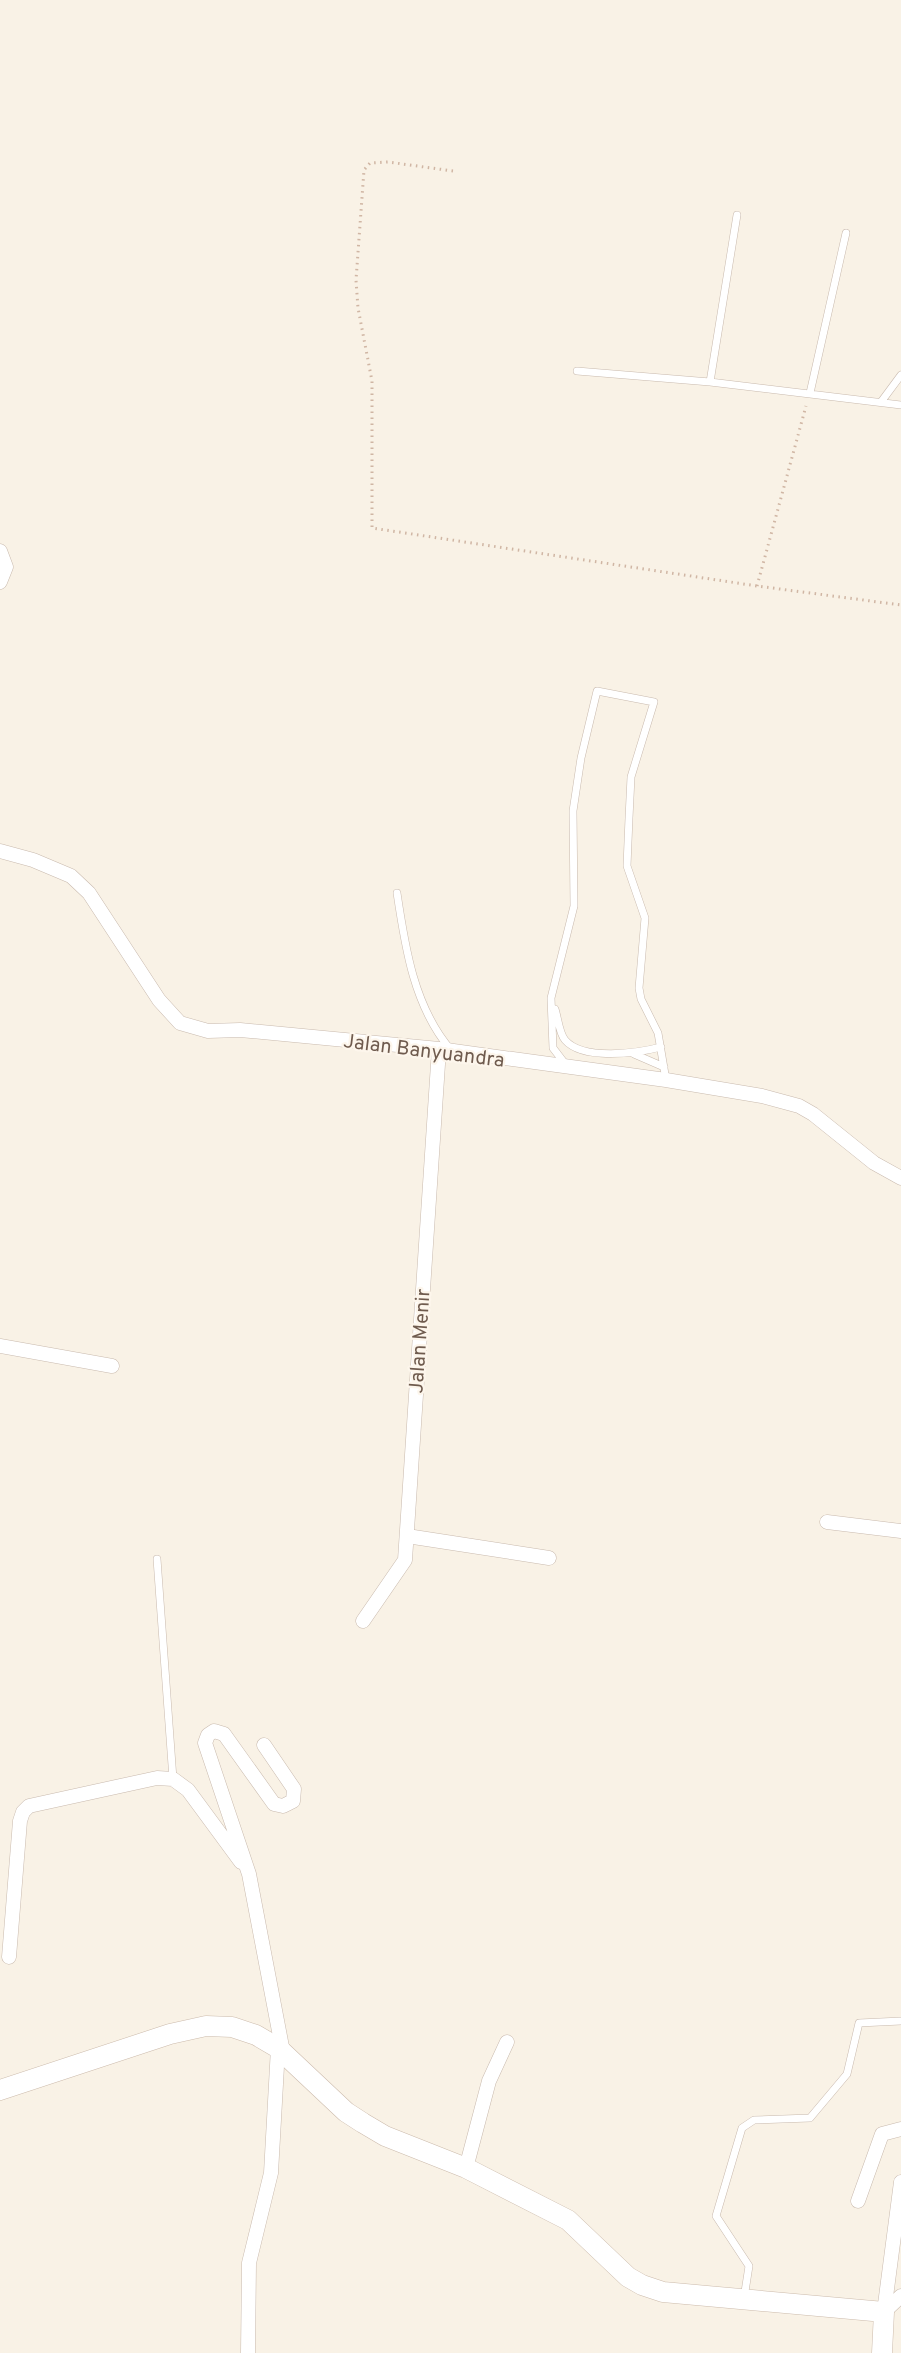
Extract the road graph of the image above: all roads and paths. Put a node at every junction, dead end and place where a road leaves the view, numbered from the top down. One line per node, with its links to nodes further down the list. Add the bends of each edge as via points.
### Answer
1 (453, 171): 12 (path, via 388,162 370,163 364,170 356,280 372,381 372,528)
2 (737, 215): 6 (lane)
3 (846, 232): 7 (lane)
4 (577, 371): 6 (lane)
5 (901, 375): 8 (lane)
6 (710, 382): 7 (lane)
7 (810, 393): 8 (lane); 12 (path)
8 (880, 402): 9 (lane)
9 (901, 405)
10 (0, 551): 11 (street, via 6,567)
11 (0, 582)
12 (757, 586): 13 (path)
13 (901, 605)
14 (0, 851): 18 (street, Jalan Banyuandra, via 71,876 89,892 159,1000 180,1023 208,1031 240,1030)
15 (397, 893): 19 (lane, via 404,940 422,1001 440,1036)
16 (552, 998): 17 (lane, via 574,906 573,810 597,691 654,702 631,777 627,866 645,918 639,988); 20 (lane, via 564,1039 573,1046 604,1054); 21 (lane, via 553,1048)
17 (661, 1047): 20 (lane); 22 (lane)
18 (439, 1049): 19 (street, Jalan Banyuandra); 28 (street, Jalan Menir)
19 (453, 1051): 21 (street, Jalan Banyuandra)
20 (634, 1054): 22 (lane)
21 (568, 1068): 22 (street, Jalan Banyuandra)
22 (665, 1073): 23 (street, Jalan Banyuandra, via 799,1106 874,1163)
23 (901, 1178)
24 (0, 1346): 25 (street)
25 (112, 1366)
26 (826, 1522): 27 (street)
27 (901, 1531)
28 (407, 1536): 29 (street); 31 (street, Jalan Menir, via 403,1565)
29 (549, 1558)
30 (157, 1559): 33 (lane)
31 (363, 1621)
32 (264, 1745): 34 (street, via 294,1789 293,1801 282,1806 274,1804 224,1734 214,1731 205,1739)
33 (173, 1779): 34 (street, via 188,1790); 35 (street, via 157,1778 25,1809 20,1821)
34 (249, 1874): 38 (street)
35 (9, 1957)
36 (901, 2021): 45 (lane, via 859,2023 847,2074 810,2118 754,2120 742,2128 716,2216 749,2266)
37 (507, 2042): 41 (street, via 489,2081)
38 (280, 2050): 39 (main road, via 256,2035 232,2027 206,2026 170,2034); 41 (main road, via 354,2117 385,2136); 47 (street, via 272,2165 249,2263)
39 (0, 2090)
40 (901, 2129): 43 (street, via 882,2134)
41 (466, 2168): 45 (main road, via 568,2220 628,2277 642,2285 663,2292)
42 (901, 2182): 46 (street)
43 (858, 2201)
44 (901, 2296): 46 (street)
45 (743, 2300): 46 (main road)
46 (884, 2312): 48 (main road)
47 (248, 2353)
48 (882, 2353)

